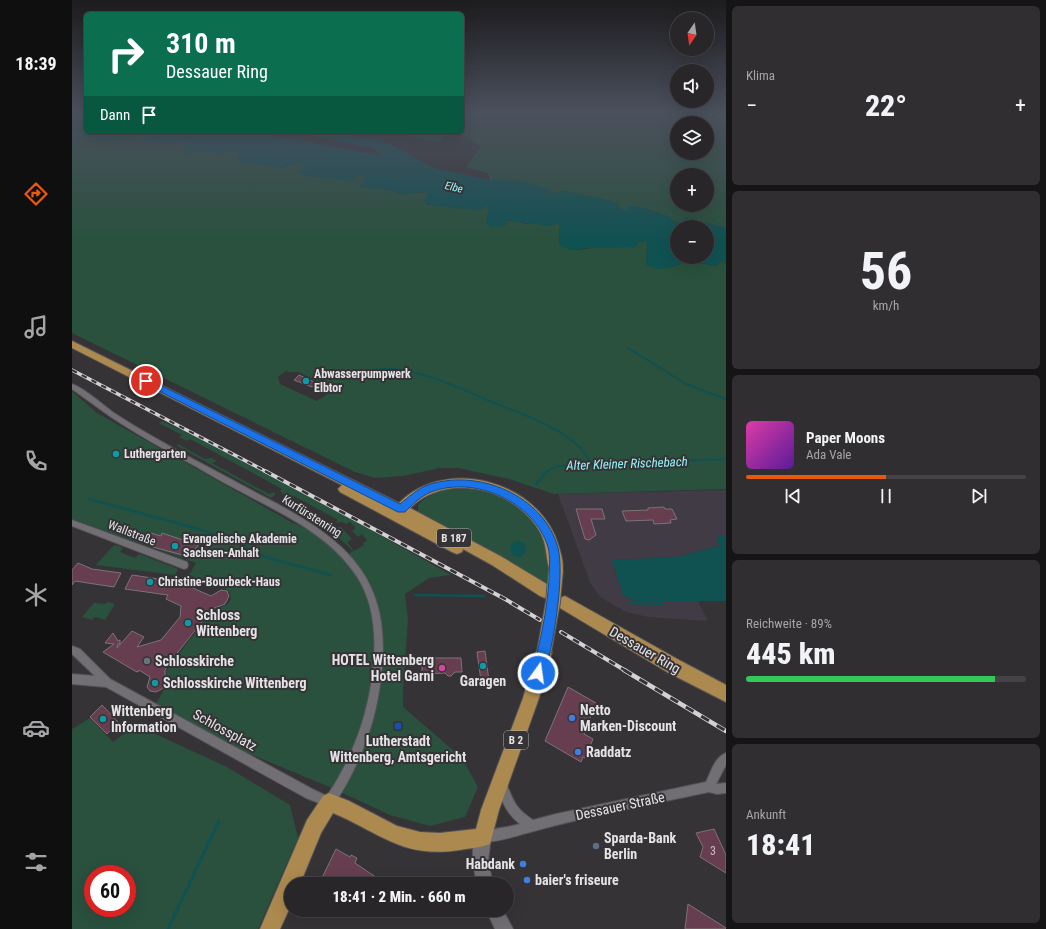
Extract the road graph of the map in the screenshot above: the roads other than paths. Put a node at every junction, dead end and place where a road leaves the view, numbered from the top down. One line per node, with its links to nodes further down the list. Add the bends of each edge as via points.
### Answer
1 (72, 344): 4 (main road)
2 (72, 351): 4 (main road)
3 (72, 386): 17 (street, Kurfürstenring, via 125,423 322,535 336,545 367,586 379,637 374,696 355,756)
4 (399, 512): 7 (main road, B 187, via 403,521 492,566 506,568); 14 (main road, B 2, bridge, via 422,492 445,485 473,484 497,490 530,510 541,522 553,547 556,569 544,652 531,698)
5 (72, 523): 6 (street, Wallstraße)
6 (184, 565)
7 (545, 591)
8 (565, 603): 12 (main road, Dessauer Ring)
9 (74, 652): 11 (street, Schlossplatz)
10 (72, 679): 11 (street, Schlossplatz)
11 (106, 682): 17 (street, Schlossplatz, via 308,793)
12 (726, 694)
13 (726, 758): 15 (street, via 720,763)
14 (501, 782): 18 (street, via 510,809 516,817); 19 (main road, B 2)
15 (709, 787): 16 (street, Dessauer Straße); 18 (street, Dessauer Straße, via 603,808)
16 (726, 788)
17 (335, 794): 19 (main road, Dessauer Straße, via 350,810 393,834 414,841 435,843); 22 (main road, via 314,827)
18 (532, 826): 19 (street, Dessauer Straße)
19 (483, 837): 20 (street, via 480,861)
20 (483, 877)
21 (498, 917): 23 (street)
22 (270, 929)
23 (504, 929)

